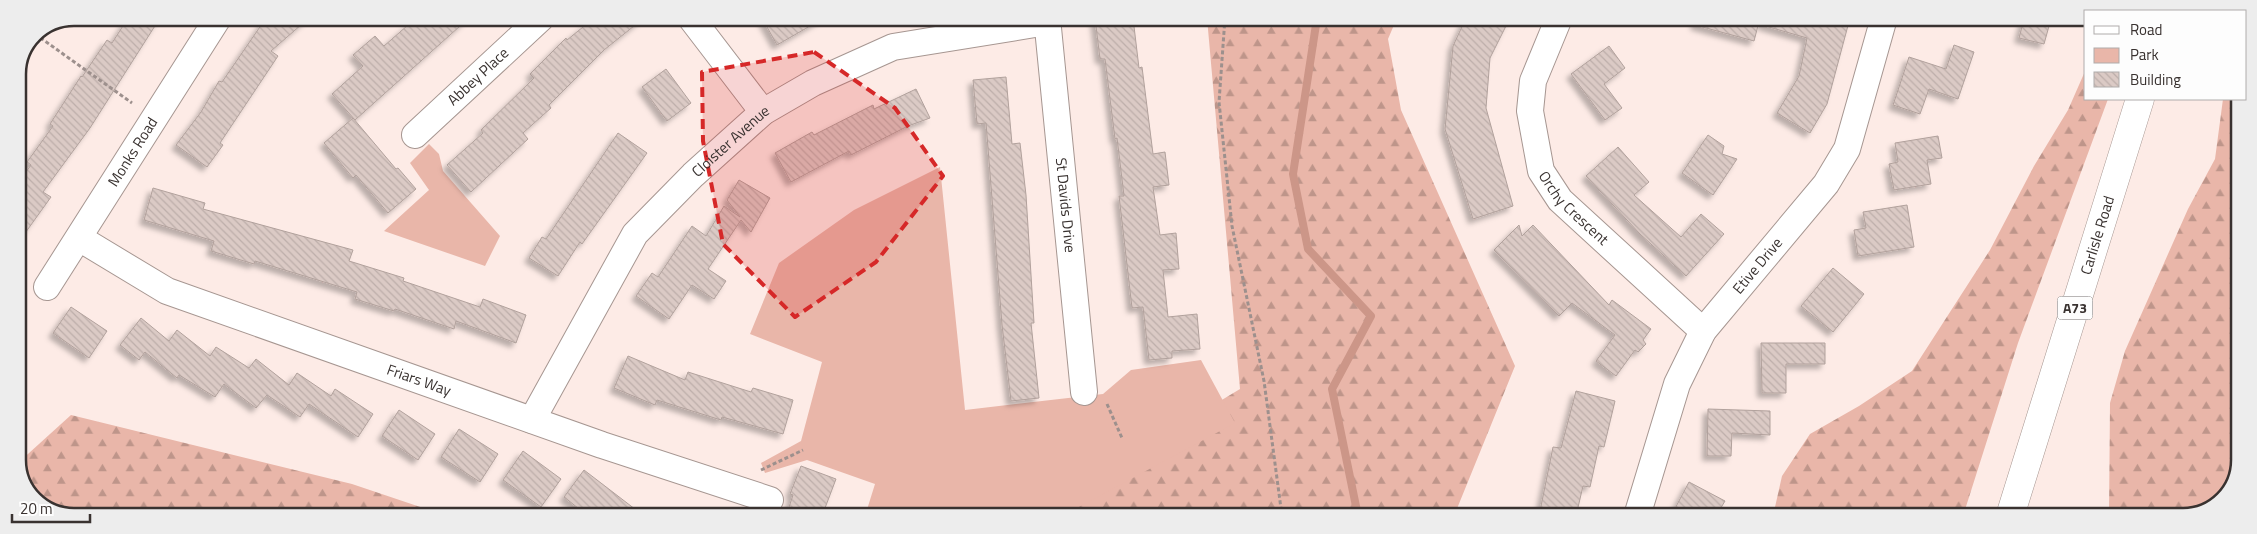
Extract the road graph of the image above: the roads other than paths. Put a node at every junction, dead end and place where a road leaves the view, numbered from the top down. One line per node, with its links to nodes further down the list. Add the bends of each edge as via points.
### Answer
1 (213, 26): 11 (street, Monks Road)
2 (532, 26): 10 (street, Abbey Place)
3 (697, 26): 9 (street)
4 (1013, 26): 9 (street, Cloister Avenue, via 893,47 813,83)
5 (1048, 26): 14 (street, St Davids Drive)
6 (1555, 26): 13 (street, Orchy Crescent, via 1534,81 1530,111 1541,171 1560,200)
7 (1882, 26): 13 (street, Etive Drive, via 1847,149 1826,184)
8 (2140, 100): 18 (main road, Carlisle Road / A73)
9 (763, 112): 15 (street, Cloister Avenue, via 693,175 635,234)
10 (415, 135)
11 (79, 238): 12 (street, Monks Road); 15 (street, Friars Way, via 166,291)
12 (48, 287)
13 (1702, 331): 17 (street, Etive Drive, via 1677,384)
14 (1084, 392)
15 (532, 420): 16 (street, Friars Way)
16 (770, 500)
17 (1639, 508)
18 (2012, 508)

